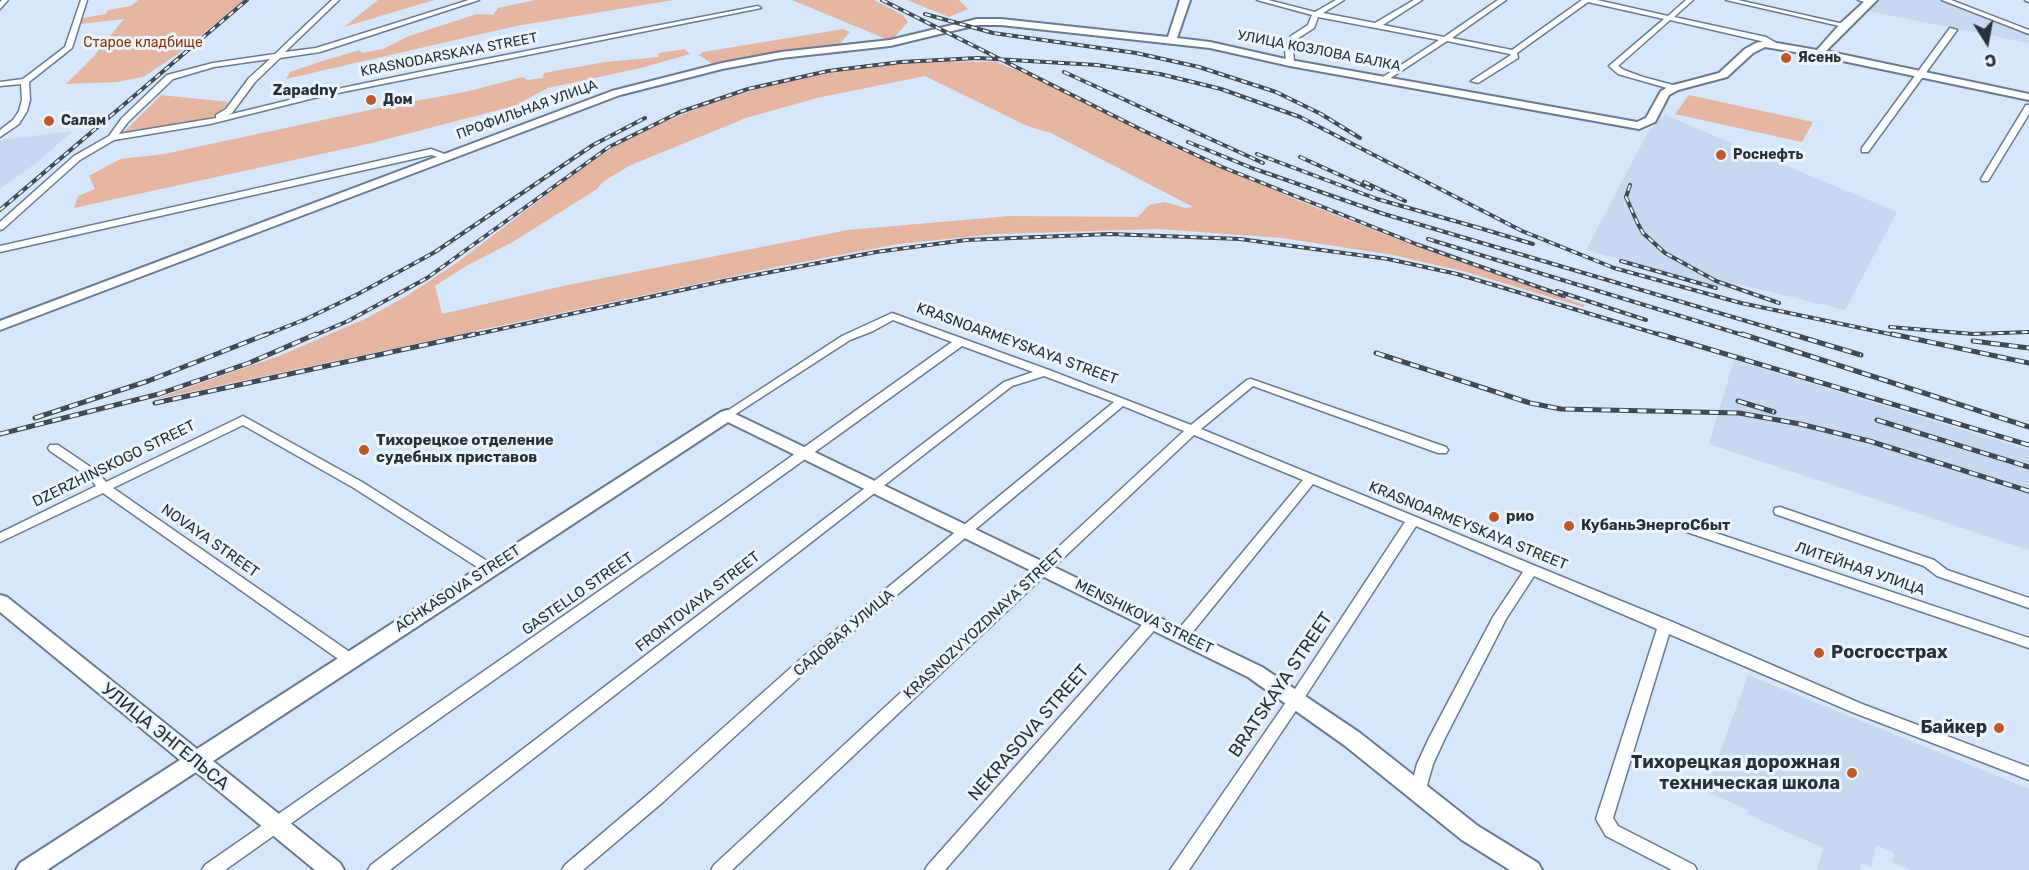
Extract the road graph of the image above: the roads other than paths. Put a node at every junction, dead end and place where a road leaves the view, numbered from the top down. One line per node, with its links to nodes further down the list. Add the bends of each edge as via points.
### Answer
1 (6, 0): 15 (street)
2 (84, 0): 33 (street, via 68,48)
3 (336, 0): 29 (street)
4 (476, 0): 29 (street, via 317,50)
5 (1185, 0): 25 (main road)
6 (1260, 0): 17 (street)
7 (1341, 0): 17 (street)
8 (1419, 0): 20 (street)
9 (1503, 0): 24 (street)
10 (1587, 0): 18 (street); 27 (street)
11 (1690, 0): 18 (street)
12 (1729, 0): 21 (street)
13 (1945, 0): 23 (street)
14 (1868, 1): 21 (main road)
15 (0, 8)
16 (758, 8): 39 (street, KRASNODARSKAYA STREET, via 393,80)
17 (1316, 14): 20 (street); 30 (street, via 1311,26 1294,38 1289,48)
18 (1669, 18): 26 (street); 36 (street, via 1613,66 1640,79)
19 (991, 22): 25 (main road, УЛИЦА КОЗЛОВА БАЛКА); 43 (main road, ПРОФИЛЬНАЯ УЛИЦА, via 890,43 781,55 669,78 563,111)
20 (1377, 25): 24 (street)
21 (1844, 25): 28 (main road)
22 (1953, 30): 31 (street)
23 (2029, 32)
24 (1446, 39): 27 (street); 32 (street)
25 (1172, 40): 30 (main road, УЛИЦА КОЗЛОВА БАЛКА)
26 (1774, 44): 28 (main road); 36 (main road, via 1756,46 1723,75)
27 (1513, 52): 34 (street, via 1515,56)
28 (1819, 53): 31 (main road)
29 (280, 55): 39 (street, via 252,80 229,111); 41 (street, via 170,77)
30 (1290, 63): 32 (main road, УЛИЦА КОЗЛОВА БАЛКА)
31 (1922, 75): 37 (main road); 42 (street)
32 (1386, 80): 36 (main road, УЛИЦА КОЗЛОВА БАЛКА, via 1639,126 1651,120 1665,93)
33 (25, 81): 35 (street); 40 (street, via 24,111)
34 (1475, 81)
35 (0, 84)
36 (1674, 88)
37 (2029, 97)
38 (2029, 107): 44 (street)
39 (210, 122): 41 (street, KRASNODARSKAYA STREET)
40 (0, 134)
41 (112, 138): 45 (street, via 77,159)
42 (1865, 150)
43 (446, 156): 46 (street, ПРОФИЛЬНАЯ УЛИЦА, via 431,152); 48 (main road)
44 (1985, 179)
45 (0, 226)
46 (0, 249)
47 (892, 316): 49 (street, KRASNOARMEYSKAYA STREET); 52 (street, ACHKASOVA STREET, via 846,338)
48 (0, 326)
49 (961, 341): 50 (street, KRASNOARMEYSKAYA STREET); 56 (street, GASTELLO STREET)
50 (1045, 372): 51 (street, KRASNOARMEYSKAYA STREET); 58 (street, FRONTOVAYA STREET, via 1008,384)
51 (1122, 401): 53 (street, KRASNOARMEYSKAYA STREET); 63 (street, САДОВАЯ УЛИЦА)
52 (727, 415): 56 (main road, MENSHIKOVA STREET); 66 (main road, ACHKASOVA STREET)
53 (1192, 430): 55 (street, KRASNOZVYOZDNAYA STREET, via 1251,382); 57 (street, KRASNOARMEYSKAYA STREET); 65 (street, KRASNOZVYOZDNAYA STREET)
54 (54, 448): 59 (street, NOVAYA STREET, via 94,475)
55 (1442, 450)
56 (804, 453): 58 (main road, MENSHIKOVA STREET); 79 (street, GASTELLO STREET)
57 (1310, 480): 61 (street, KRASNOARMEYSKAYA STREET); 72 (street)
58 (874, 486): 63 (main road, MENSHIKOVA STREET); 83 (street, FRONTOVAYA STREET)
59 (103, 487): 64 (street, DZERZHINSKOGO STREET); 66 (street, DZERZHINSKOGO STREET, via 243,420 358,485); 74 (street, NOVAYA STREET)
60 (1780, 511): 69 (street)
61 (1413, 520): 67 (street, KRASNOARMEYSKAYA STREET); 75 (street, BRATSKAYA STREET)
62 (1680, 525): 73 (street, ЛИТЕЙНАЯ УЛИЦА)
63 (966, 531): 65 (main road, MENSHIKOVA STREET); 84 (street, САДОВАЯ УЛИЦА, via 808,662)
64 (0, 538)
65 (1044, 568): 70 (main road, MENSHIKOVA STREET); 85 (street, KRASNOZVYOZDNAYA STREET)
66 (490, 569): 74 (main road, ACHKASOVA STREET)
67 (1531, 570): 71 (street, KRASNOARMEYSKAYA STREET); 78 (street, via 1500,617 1437,738)
68 (0, 602): 76 (main road, УЛИЦА ЭНГЕЛЬСА)
69 (2029, 603)
70 (1153, 622): 72 (main road, MENSHIKOVA STREET); 86 (street, NEKRASOVA STREET)
71 (1665, 626): 77 (street, KRASNOARMEYSKAYA STREET, via 1857,708); 89 (street, via 1604,819 1612,831)
72 (1182, 635): 75 (main road, MENSHIKOVA STREET, via 1256,672)
73 (2029, 643)
74 (349, 659): 76 (main road, ACHKASOVA STREET)
75 (1296, 699): 78 (main road, MENSHIKOVA STREET); 87 (street, BRATSKAYA STREET)
76 (194, 761): 79 (main road, УЛИЦА ЭНГЕЛЬСА); 80 (main road, ACHKASOVA STREET)
77 (2029, 774)
78 (1418, 791): 88 (main road, MENSHIKOVA STREET, via 1470,833)
79 (276, 825): 81 (street, GASTELLO STREET); 82 (main road, УЛИЦА ЭНГЕЛЬСА)
80 (28, 870)
81 (211, 870)
82 (332, 870)
83 (378, 870)
84 (571, 870)
85 (720, 870)
86 (934, 870)
87 (1179, 870)
88 (1530, 870)
89 (1688, 870)

